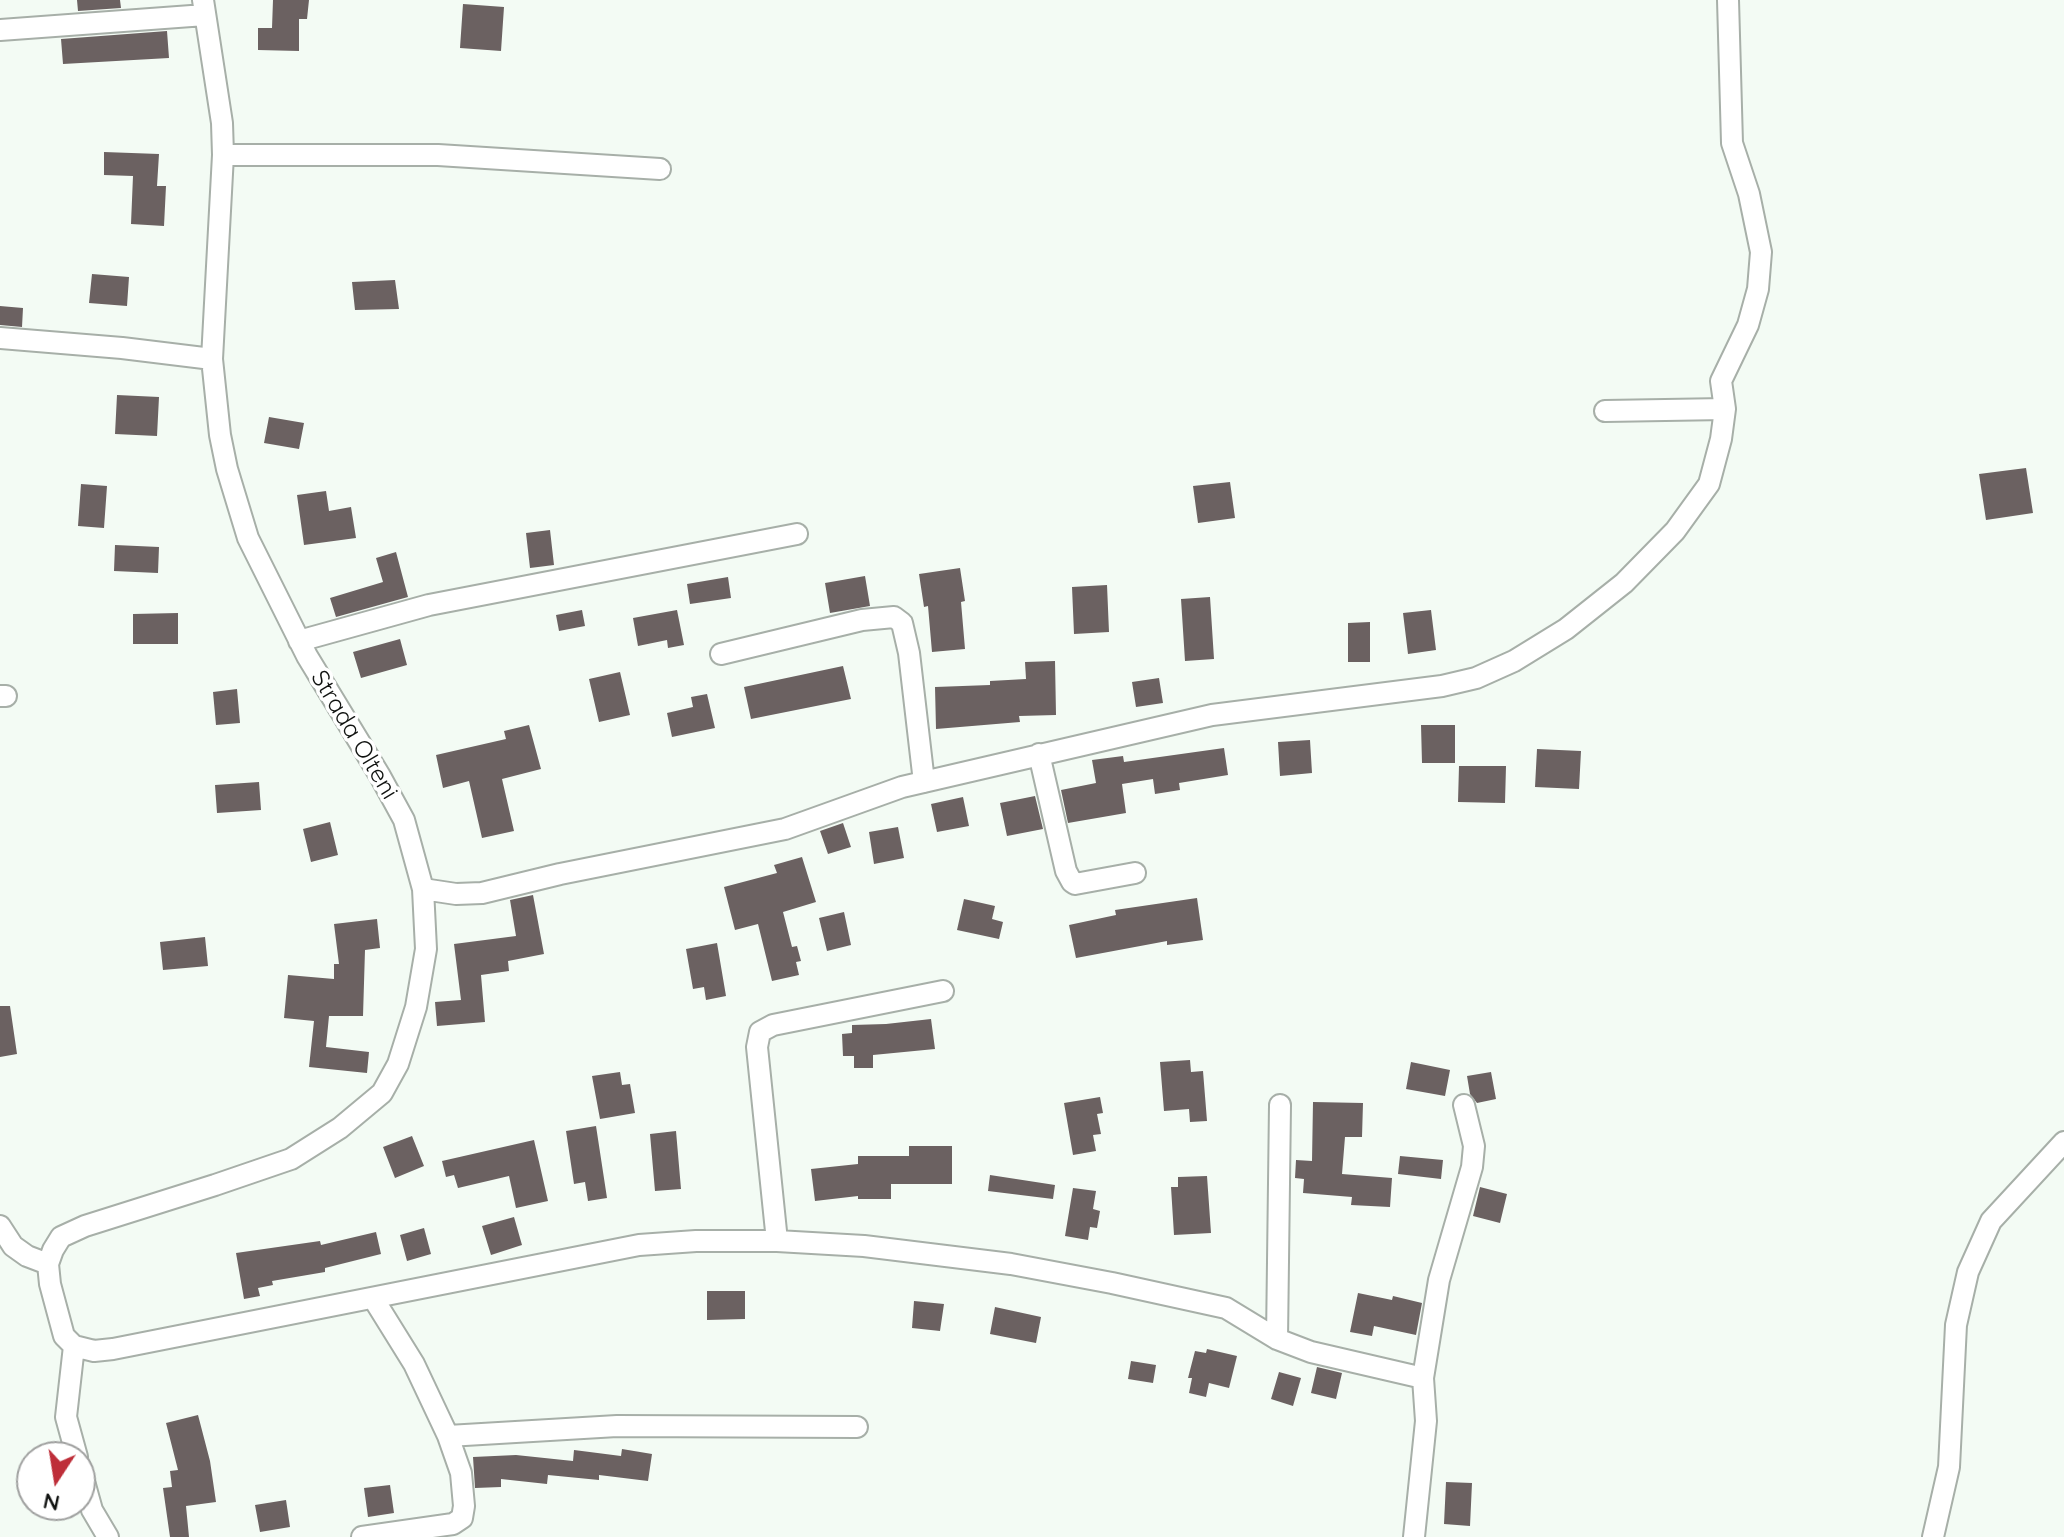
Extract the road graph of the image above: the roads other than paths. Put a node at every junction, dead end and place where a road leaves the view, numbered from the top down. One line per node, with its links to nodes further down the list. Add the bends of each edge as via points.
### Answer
1 (1728, 0): 8 (street, via 1732,143 1761,252 1748,325 1721,381)
2 (204, 8): 3 (street); 4 (street, Strada Olteni)
3 (0, 30)
4 (223, 155): 5 (street, via 438,155); 7 (street, Strada Olteni)
5 (660, 169)
6 (0, 338): 7 (street)
7 (212, 359): 11 (street, Strada Olteni, via 220,435 248,538)
8 (1725, 409): 9 (street); 13 (street, via 1709,484 1675,531 1624,583 1514,661 1442,686 1212,715)
9 (1605, 411)
10 (797, 534): 11 (street, via 429,605)
11 (299, 641): 16 (street, Strada Olteni, via 404,820)
12 (721, 654): 14 (street, via 894,617 902,623 909,653)
13 (1039, 754): 14 (street); 15 (street, via 1072,882)
14 (924, 782): 16 (street, via 785,829 482,893)
15 (1135, 873)
16 (423, 889): 23 (street, Strada Olteni, via 426,949 416,1007 398,1064 382,1093 291,1159 61,1237)
17 (943, 991): 22 (street, via 760,1032 757,1047)
18 (1280, 1105): 25 (street)
19 (1464, 1105): 27 (street, via 1474,1146 1472,1167 1439,1280)
20 (2064, 1142): 35 (street, via 1991,1221 1968,1272 1956,1325 1949,1467)
21 (0, 1226): 23 (street, via 13,1246)
22 (777, 1241): 24 (street, via 639,1245); 25 (street, via 1011,1264 1112,1283 1226,1308)
23 (48, 1264): 26 (street, via 64,1336)
24 (373, 1298): 26 (street, via 113,1349); 29 (street, via 414,1364)
25 (1277, 1339): 27 (street)
26 (74, 1346): 30 (street, via 66,1417)
27 (1423, 1378): 34 (street, via 1426,1421)
28 (857, 1427): 29 (street, via 617,1426)
29 (448, 1436): 33 (street, via 461,1473 462,1518 435,1528)
30 (73, 1441)
31 (96, 1517): 32 (street)
32 (108, 1537)
33 (362, 1537)
34 (1414, 1537)
35 (1933, 1537)

